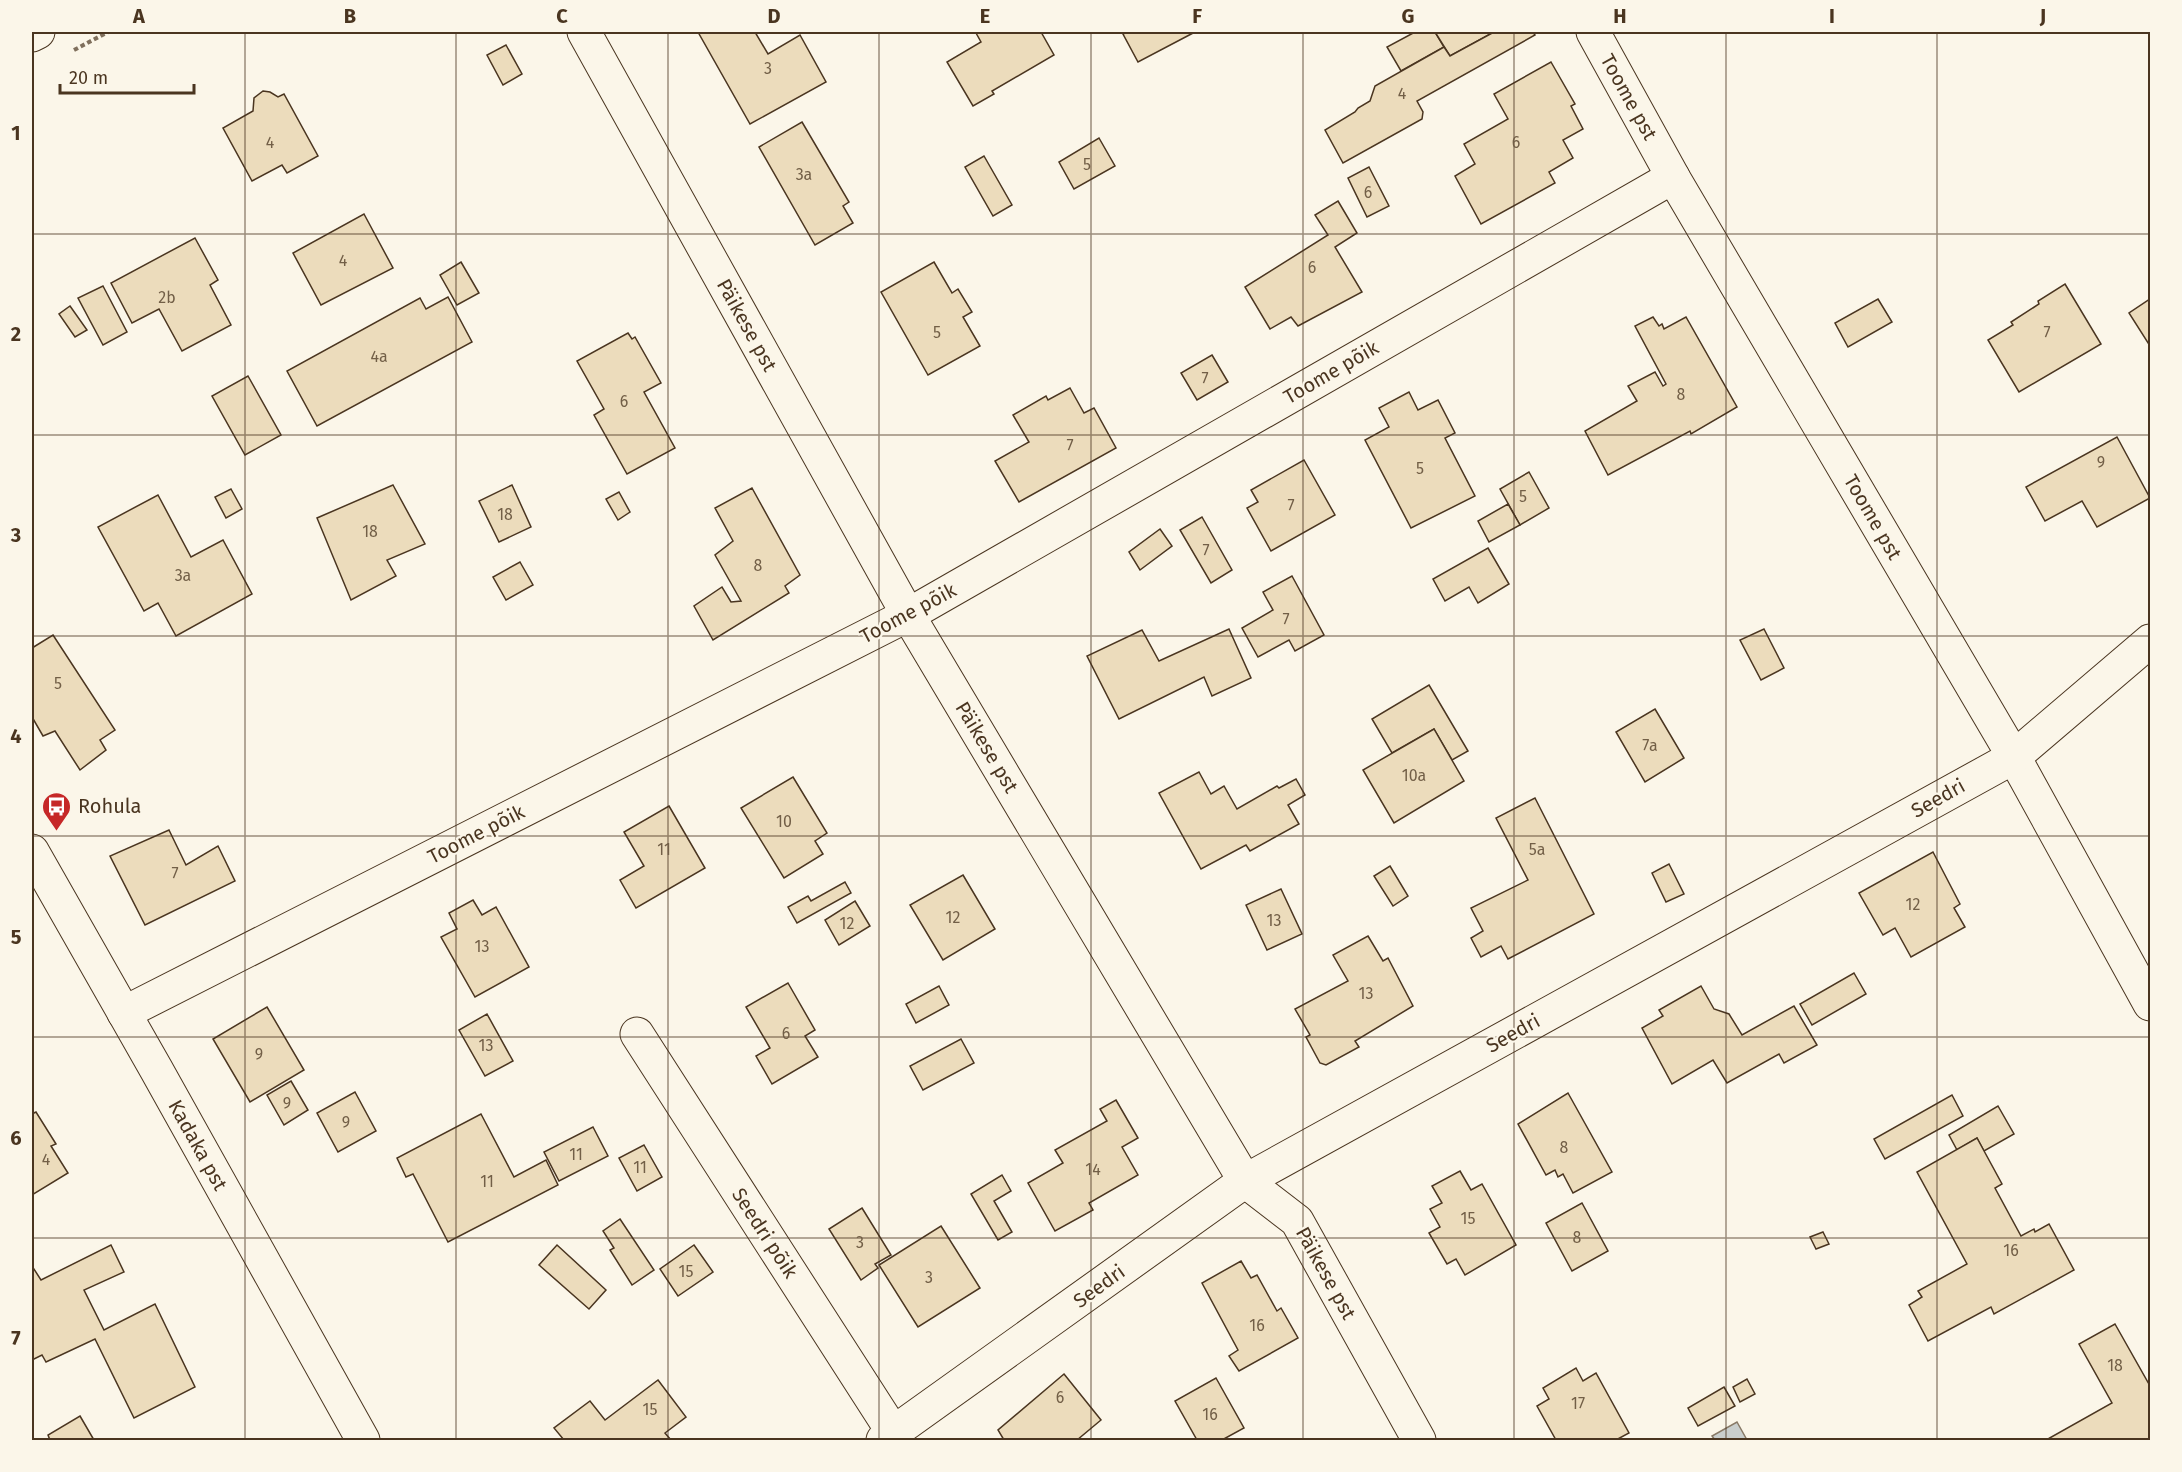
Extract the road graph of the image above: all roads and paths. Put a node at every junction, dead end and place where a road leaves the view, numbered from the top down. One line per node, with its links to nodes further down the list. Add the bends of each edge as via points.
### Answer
1 (584, 32): 4 (street, Päikese pst)
2 (1593, 32): 3 (street, Toome pst)
3 (1673, 177): 4 (street, Toome põik); 6 (street, Toome pst)
4 (908, 615): 9 (street, Toome põik); 11 (street, Päikese pst)
5 (2151, 640): 6 (street, Seedri)
6 (2014, 757): 8 (street, Toome pst); 11 (street, Seedri)
7 (32, 850): 9 (street, Kadaka pst)
8 (2151, 1004)
9 (124, 1013): 13 (street, Kadaka pst)
10 (637, 1034): 12 (street, Seedri põik)
11 (1245, 1181): 12 (street, Seedri); 14 (street, Päikese pst, via 1297,1221)
12 (888, 1436)
13 (363, 1440)
14 (1419, 1440)

